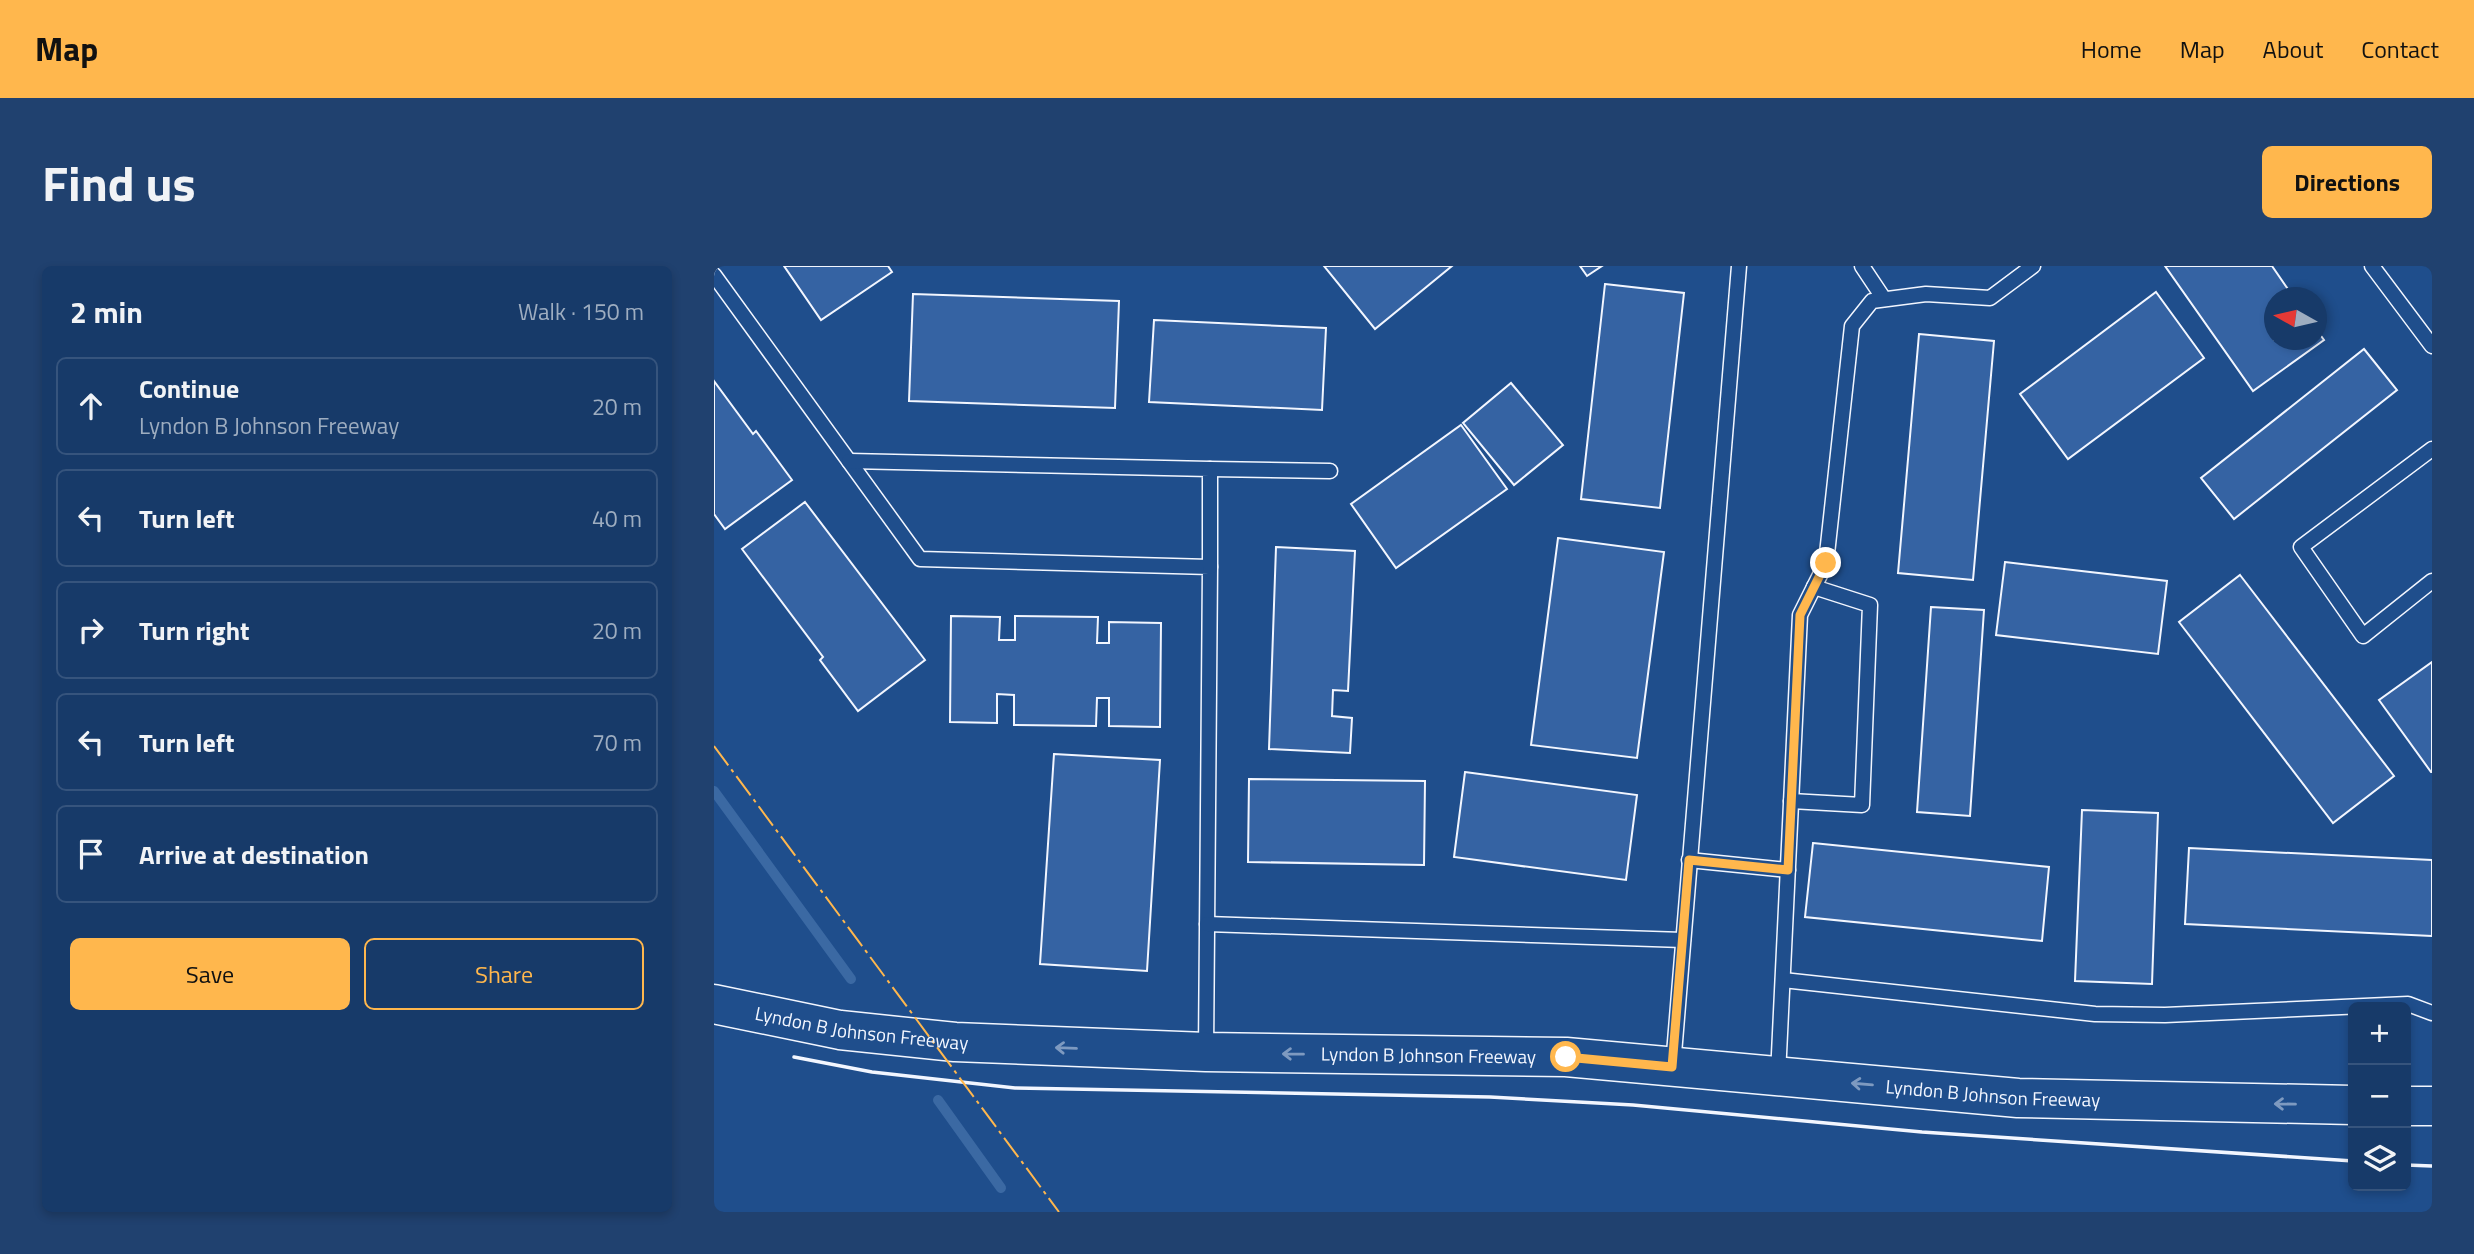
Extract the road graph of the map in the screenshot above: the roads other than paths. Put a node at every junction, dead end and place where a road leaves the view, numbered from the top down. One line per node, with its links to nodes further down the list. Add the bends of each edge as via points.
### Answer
1 (1739, 266): 16 (lane)
2 (1862, 266): 6 (lane)
3 (2034, 266): 6 (lane, via 1990,298 1926,294)
4 (2372, 266): 7 (lane)
5 (714, 275): 9 (lane)
6 (1884, 299): 14 (lane, via 1872,301 1852,326 1826,563)
7 (2432, 346)
8 (2432, 449): 13 (lane, via 2301,547 2363,636)
9 (849, 461): 10 (lane); 12 (lane, via 920,559)
10 (1210, 469): 11 (lane); 12 (lane)
11 (1330, 471)
12 (1210, 567): 18 (lane)
13 (2432, 581)
14 (1814, 587): 15 (lane, via 1800,615); 15 (lane, via 1870,605 1863,805)
15 (1791, 801): 17 (lane)
16 (1689, 860): 17 (lane); 19 (lane)
17 (1788, 870): 20 (lane)
18 (1207, 924): 19 (lane); 23 (lane)
19 (1683, 940): 24 (lane)
20 (1783, 980): 22 (lane, via 2095,1014 2408,1004); 25 (lane)
21 (714, 1004): 23 (main road, Lyndon B Johnson Freeway, one-way to 21, via 956,1042 840,1030)
22 (2432, 1013)
23 (1206, 1052): 24 (main road, Lyndon B Johnson Freeway, one-way to 23, via 1566,1057)
24 (1672, 1067): 25 (main road, Lyndon B Johnson Freeway)
25 (1778, 1077): 26 (main road, Lyndon B Johnson Freeway, one-way to 25, via 2018,1098)
26 (2348, 1105)
27 (2411, 1106): 28 (main road)
28 (2432, 1106)

